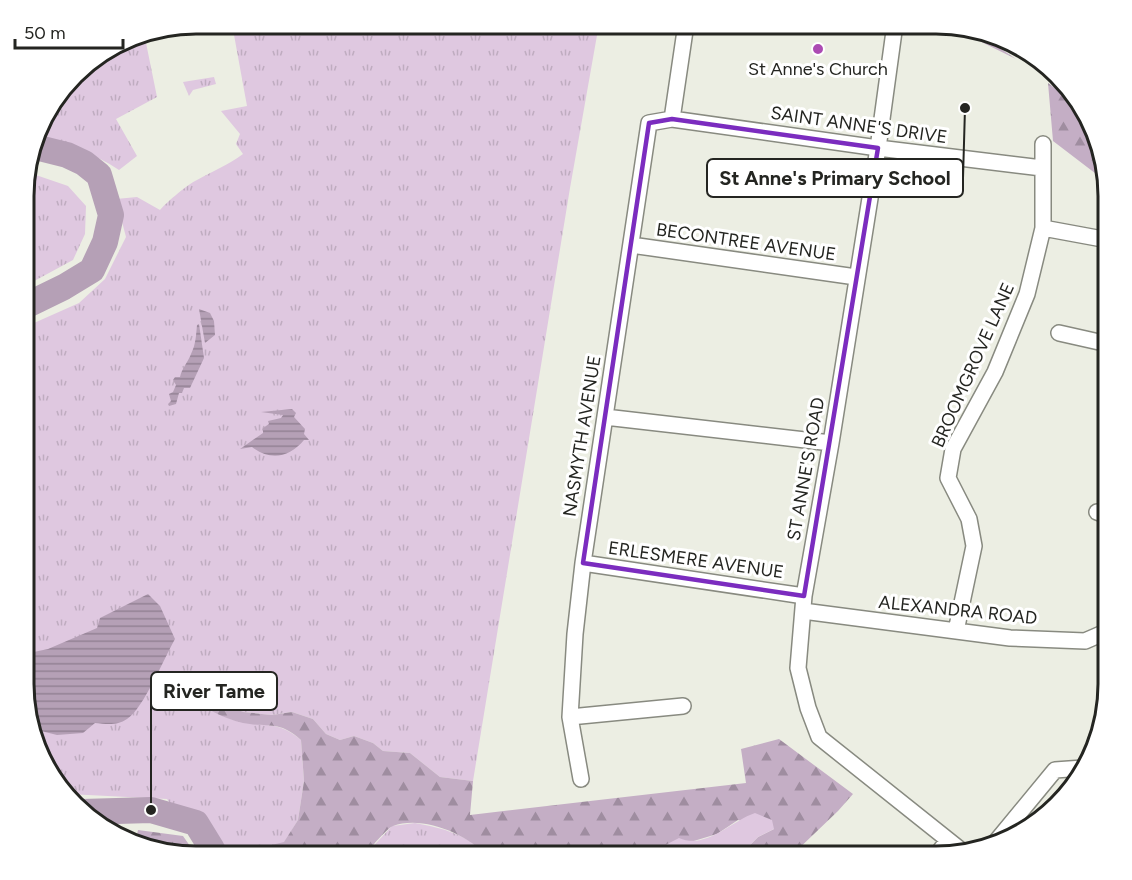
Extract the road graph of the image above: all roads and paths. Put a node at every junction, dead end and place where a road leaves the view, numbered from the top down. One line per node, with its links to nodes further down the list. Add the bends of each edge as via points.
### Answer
1 (684, 35): 3 (street)
2 (894, 35): 5 (street, ST ANNE'S ROAD)
3 (672, 118): 5 (street, SAINT ANNE'S DRIVE); 9 (street, NASMYTH AVENUE, via 649,123)
4 (1043, 144): 6 (street, BROOMGROVE LANE)
5 (878, 148): 6 (street, SAINT ANNE'S DRIVE); 10 (street, ST ANNE'S ROAD)
6 (1042, 168): 7 (street, BROOMGROVE LANE)
7 (1042, 228): 8 (street); 17 (street, BROOMGROVE LANE, via 1027,294 995,372 953,449 948,478 969,519 974,546)
8 (1098, 238)
9 (631, 245): 10 (street, BECONTREE AVENUE); 13 (street, NASMYTH AVENUE)
10 (856, 277): 14 (street, ST ANNE'S ROAD)
11 (1059, 333): 12 (street)
12 (1098, 342)
13 (605, 417): 14 (street); 15 (street, NASMYTH AVENUE)
14 (831, 443): 16 (street, ST ANNE'S ROAD)
15 (583, 563): 16 (street, ERLESMERE AVENUE); 20 (street, NASMYTH AVENUE)
16 (804, 604): 17 (street, ALEXANDRA ROAD); 24 (street, ST ANNE'S ROAD, via 798,668 819,737)
17 (956, 630): 18 (street, ALEXANDRA ROAD, via 1010,638 1085,641)
18 (1097, 636)
19 (683, 706): 20 (street)
20 (570, 717): 22 (street, NASMYTH AVENUE)
21 (1073, 769): 23 (street, via 1055,770)
22 (581, 779)
23 (1006, 829)
24 (948, 840): 25 (street, ST ANNE'S ROAD); 26 (street)
25 (953, 844)
26 (944, 845)

